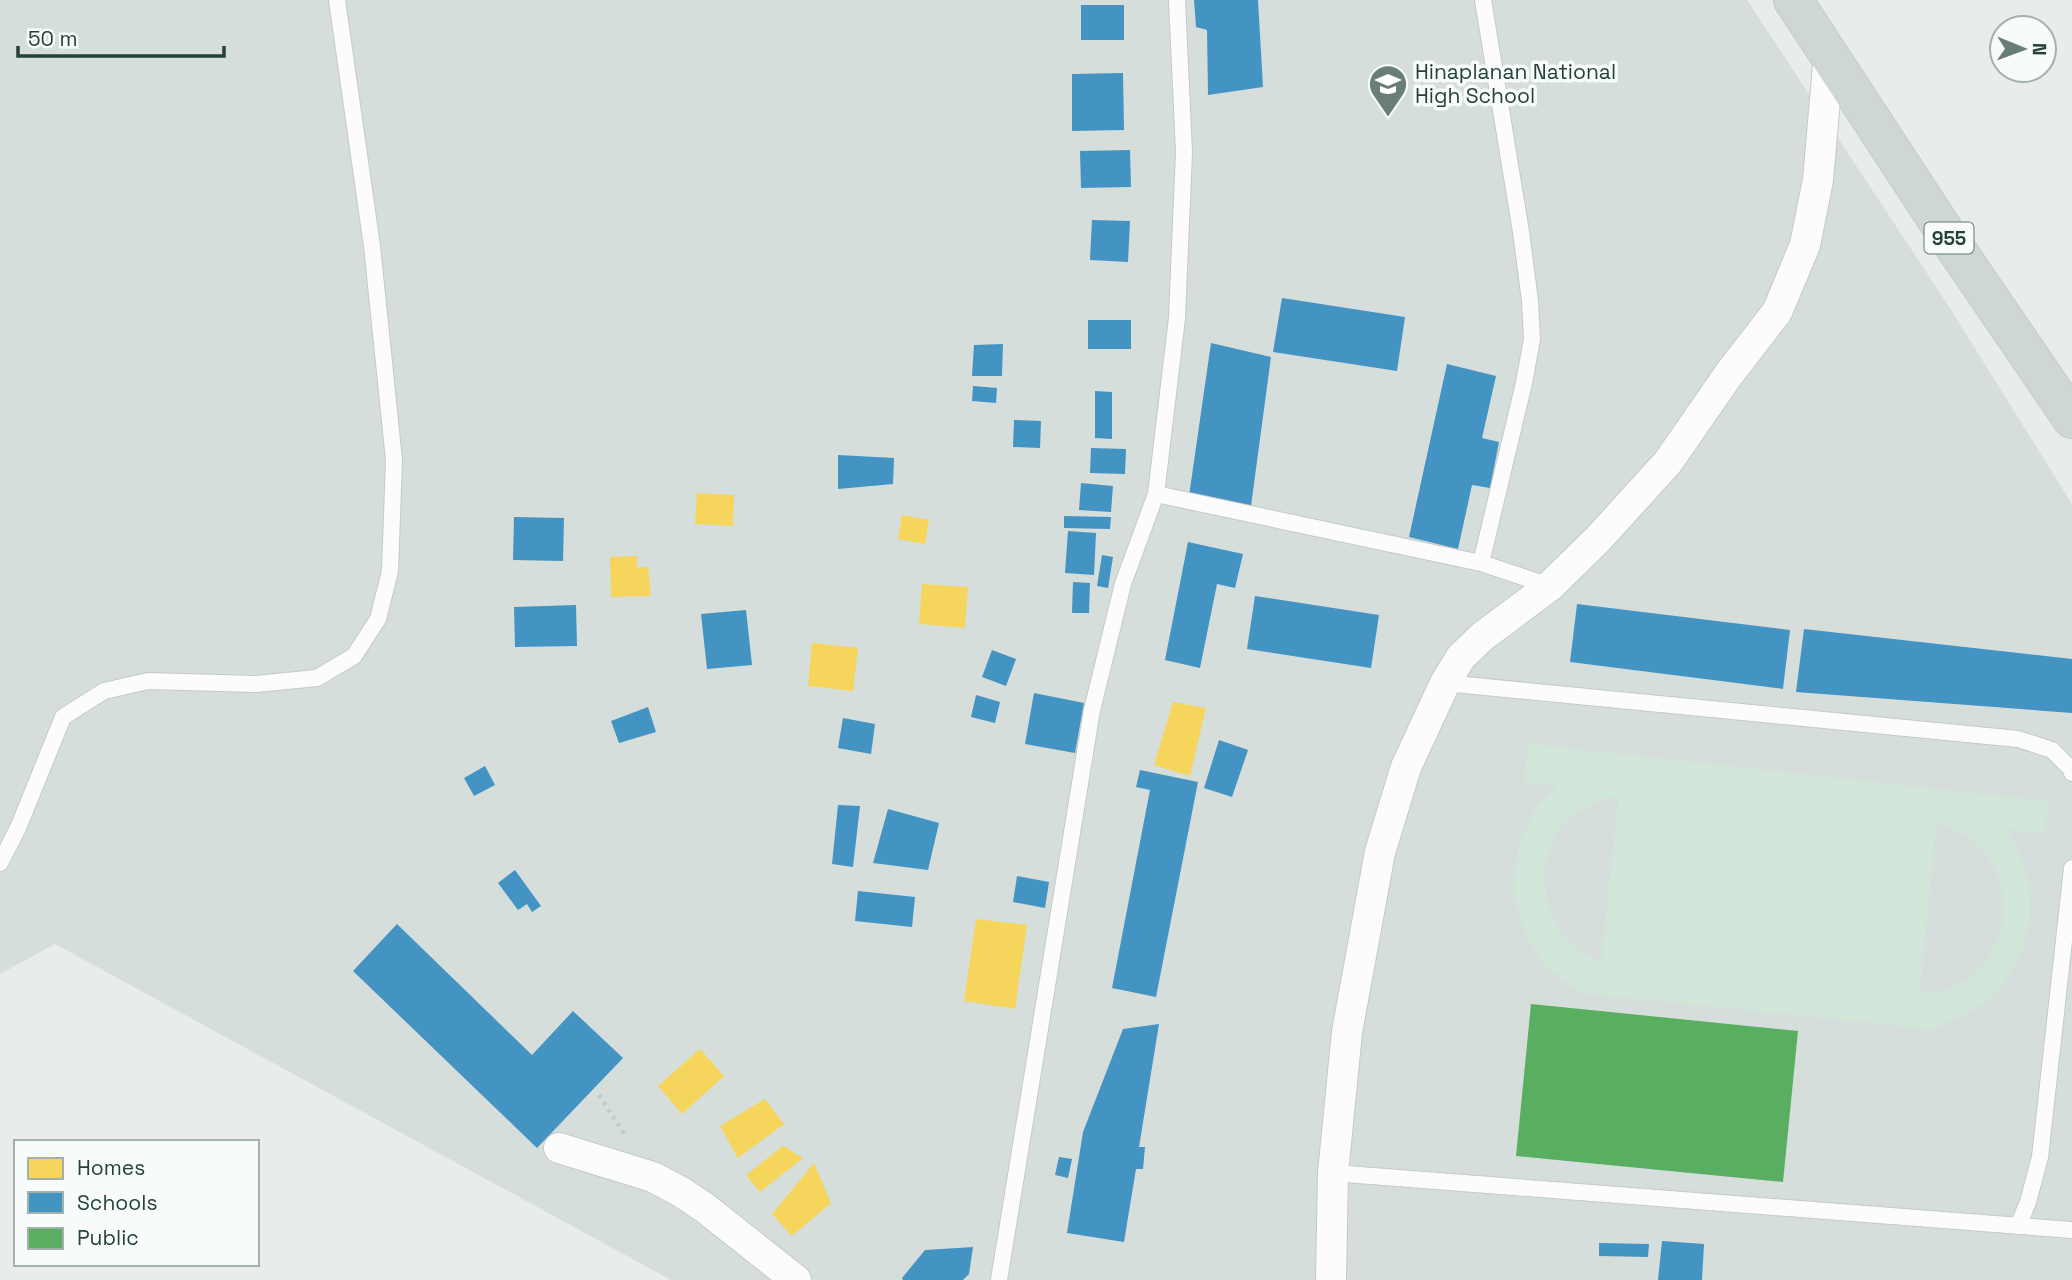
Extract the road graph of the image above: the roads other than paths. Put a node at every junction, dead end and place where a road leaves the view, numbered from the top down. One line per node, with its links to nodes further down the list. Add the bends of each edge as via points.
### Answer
1 (337, 0): 12 (lane, via 372,246 394,460 390,570 378,619 354,656 317,678 256,684 148,681 104,691 64,717)
2 (1177, 0): 7 (lane, via 1184,152 1177,318)
3 (1483, 0): 8 (lane, via 1521,232 1532,339)
4 (1793, 0): 5 (main road, 955)
5 (1829, 54): 6 (main road, 955); 9 (street, via 1818,180 1805,246 1777,313 1668,462)
6 (2072, 419)
7 (1156, 494): 8 (lane); 19 (lane, via 1123,584 1092,710)
8 (1480, 563): 9 (lane)
9 (1550, 586): 10 (street, via 1483,636 1461,657)
10 (1445, 683): 11 (lane, via 2018,739 2052,750); 15 (street, via 1406,767 1380,852 1347,1032)
11 (2072, 773)
12 (0, 863)
13 (2072, 868): 16 (lane, via 2040,1157)
14 (559, 1148): 18 (street, via 653,1177 681,1192)
15 (1333, 1173): 16 (lane); 20 (street)
16 (2018, 1226): 17 (lane)
17 (2072, 1230)
18 (796, 1280)
19 (999, 1280)
20 (1331, 1280)

